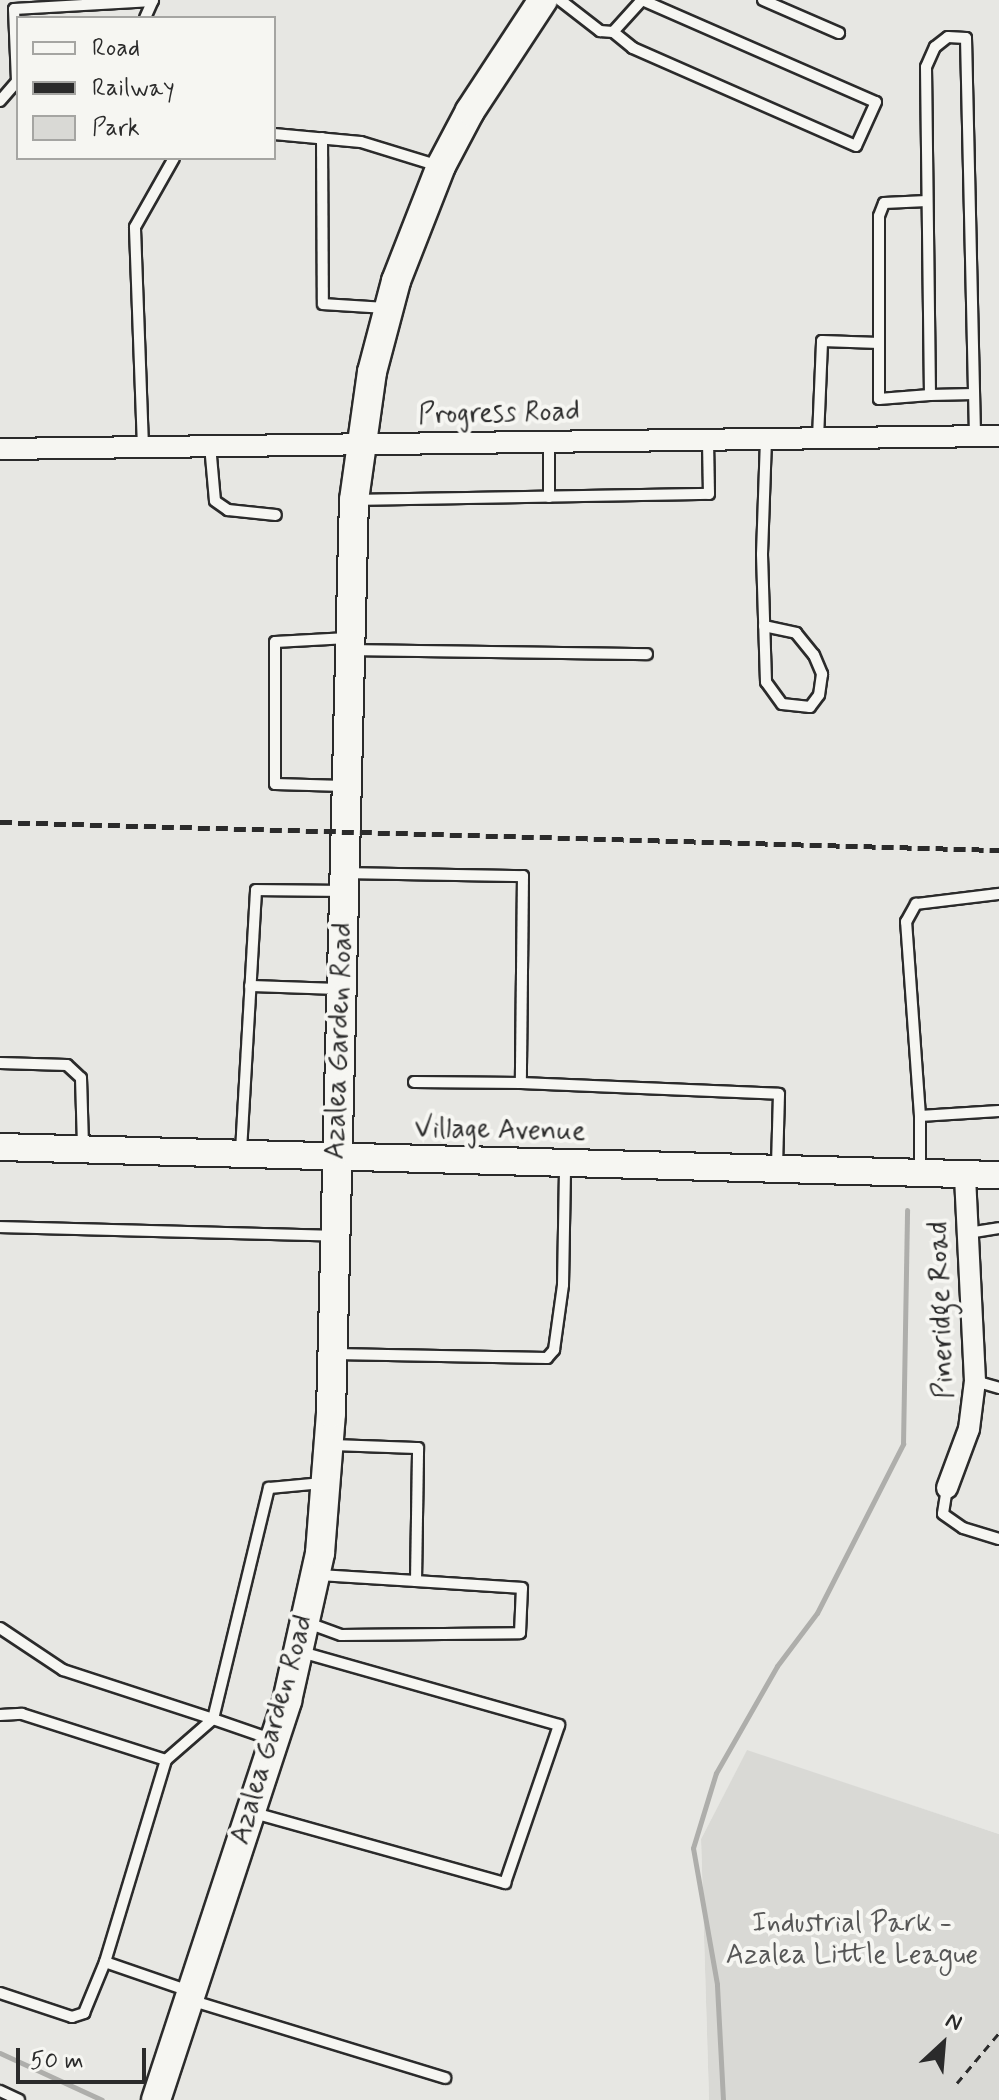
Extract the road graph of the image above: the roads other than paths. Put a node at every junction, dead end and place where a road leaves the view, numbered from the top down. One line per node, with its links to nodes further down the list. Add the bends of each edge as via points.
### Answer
1 (153, 0): 7 (lane, via 14,9)
2 (543, 0): 13 (main road, Azalea Garden Road, via 470,111)
3 (560, 0): 5 (lane, via 600,31)
4 (763, 0): 6 (lane)
5 (613, 32): 5 (lane, via 633,48 856,146 876,102 642,0)
6 (839, 33)
7 (16, 56)
8 (16, 81): 9 (lane)
9 (0, 101)
10 (276, 134): 11 (lane)
11 (322, 138): 13 (lane, via 361,142); 15 (lane, via 323,304)
12 (173, 160): 27 (lane, via 135,227)
13 (441, 166): 15 (main road, Azalea Garden Road)
14 (927, 201): 16 (lane, via 884,203 879,216); 17 (lane, via 926,67 935,47 948,37 966,38); 18 (lane)
15 (387, 308): 25 (main road, Azalea Garden Road)
16 (879, 343): 18 (lane, via 879,399); 21 (lane, via 822,341)
17 (974, 394): 18 (lane); 19 (lane)
18 (930, 395)
19 (975, 436): 20 (street, Progress Road); 21 (street, Progress Road)
20 (999, 436)
21 (818, 438): 22 (street, Progress Road)
22 (766, 439): 23 (street, Progress Road); 32 (lane)
23 (708, 440): 24 (street, Progress Road); 29 (lane, via 709,494)
24 (549, 442): 25 (street, Progress Road); 29 (lane)
25 (359, 443): 26 (street, Progress Road); 30 (main road, Azalea Garden Road)
26 (210, 445): 27 (street, Progress Road); 31 (lane, via 215,501 228,510)
27 (143, 447): 28 (street, Progress Road)
28 (0, 449)
29 (549, 497): 30 (lane)
30 (354, 500): 33 (main road, Azalea Garden Road)
31 (276, 515)
32 (764, 626): 32 (lane, via 766,682 772,696 795,708 810,707 819,695 822,674 814,655 796,633)
33 (350, 644): 34 (lane); 35 (main road, Azalea Garden Road); 35 (lane, via 275,642 275,784)
34 (647, 654)
35 (347, 787): 36 (main road, Azalea Garden Road)
36 (345, 882): 38 (lane, via 256,890); 39 (main road, Azalea Garden Road); 42 (lane, via 523,876)
37 (999, 894): 44 (lane, via 916,904 906,922)
38 (250, 986): 39 (lane); 47 (lane)
39 (342, 990): 48 (main road, Azalea Garden Road)
40 (0, 1063): 46 (lane, via 67,1065 81,1078)
41 (414, 1082): 42 (lane)
42 (521, 1083): 50 (lane, via 779,1094)
43 (999, 1111): 44 (lane)
44 (920, 1116): 51 (lane)
45 (0, 1147): 46 (street, Village Avenue)
46 (83, 1149): 47 (street, Village Avenue)
47 (241, 1155): 48 (street, Village Avenue)
48 (337, 1159): 49 (street, Village Avenue); 57 (main road, Azalea Garden Road)
49 (565, 1163): 50 (street, Village Avenue); 58 (lane, via 563,1285 554,1350 547,1358)
50 (777, 1169): 51 (street, Village Avenue)
51 (920, 1173): 52 (street, Village Avenue)
52 (965, 1175): 53 (street, Village Avenue); 56 (street, Pineridge Road)
53 (999, 1175)
54 (0, 1227): 57 (lane)
55 (999, 1228): 56 (lane)
56 (968, 1233): 59 (street, Pineridge Road)
57 (335, 1236): 58 (main road, Azalea Garden Road)
58 (332, 1354): 61 (main road, Azalea Garden Road)
59 (975, 1381): 60 (lane); 63 (street, Pineridge Road, via 969,1429)
60 (999, 1388)
61 (329, 1445): 62 (main road, Azalea Garden Road); 66 (lane, via 418,1448)
62 (328, 1483): 65 (main road, Azalea Garden Road); 71 (lane, via 269,1488)
63 (947, 1488): 64 (lane, via 943,1514 963,1528)
64 (999, 1539)
65 (316, 1574): 66 (lane); 67 (main road, Azalea Garden Road)
66 (416, 1581): 67 (lane, via 522,1588 520,1633 341,1635)
67 (306, 1622): 69 (main road, Azalea Garden Road)
68 (0, 1628): 71 (lane, via 63,1670)
69 (299, 1652): 72 (main road, Azalea Garden Road); 74 (lane, via 559,1725 505,1883)
70 (0, 1715): 73 (lane, via 22,1714)
71 (213, 1719): 72 (lane); 73 (lane)
72 (274, 1741): 74 (main road, Azalea Garden Road)
73 (166, 1760): 75 (lane)
74 (250, 1812): 77 (main road, Azalea Garden Road)
75 (105, 1962): 76 (lane, via 84,2013 72,2017); 77 (lane)
76 (0, 1993)
77 (189, 1996): 78 (lane); 81 (main road, Azalea Garden Road)
78 (445, 2078)
79 (0, 2091): 80 (lane)
80 (19, 2100)
81 (156, 2100)

